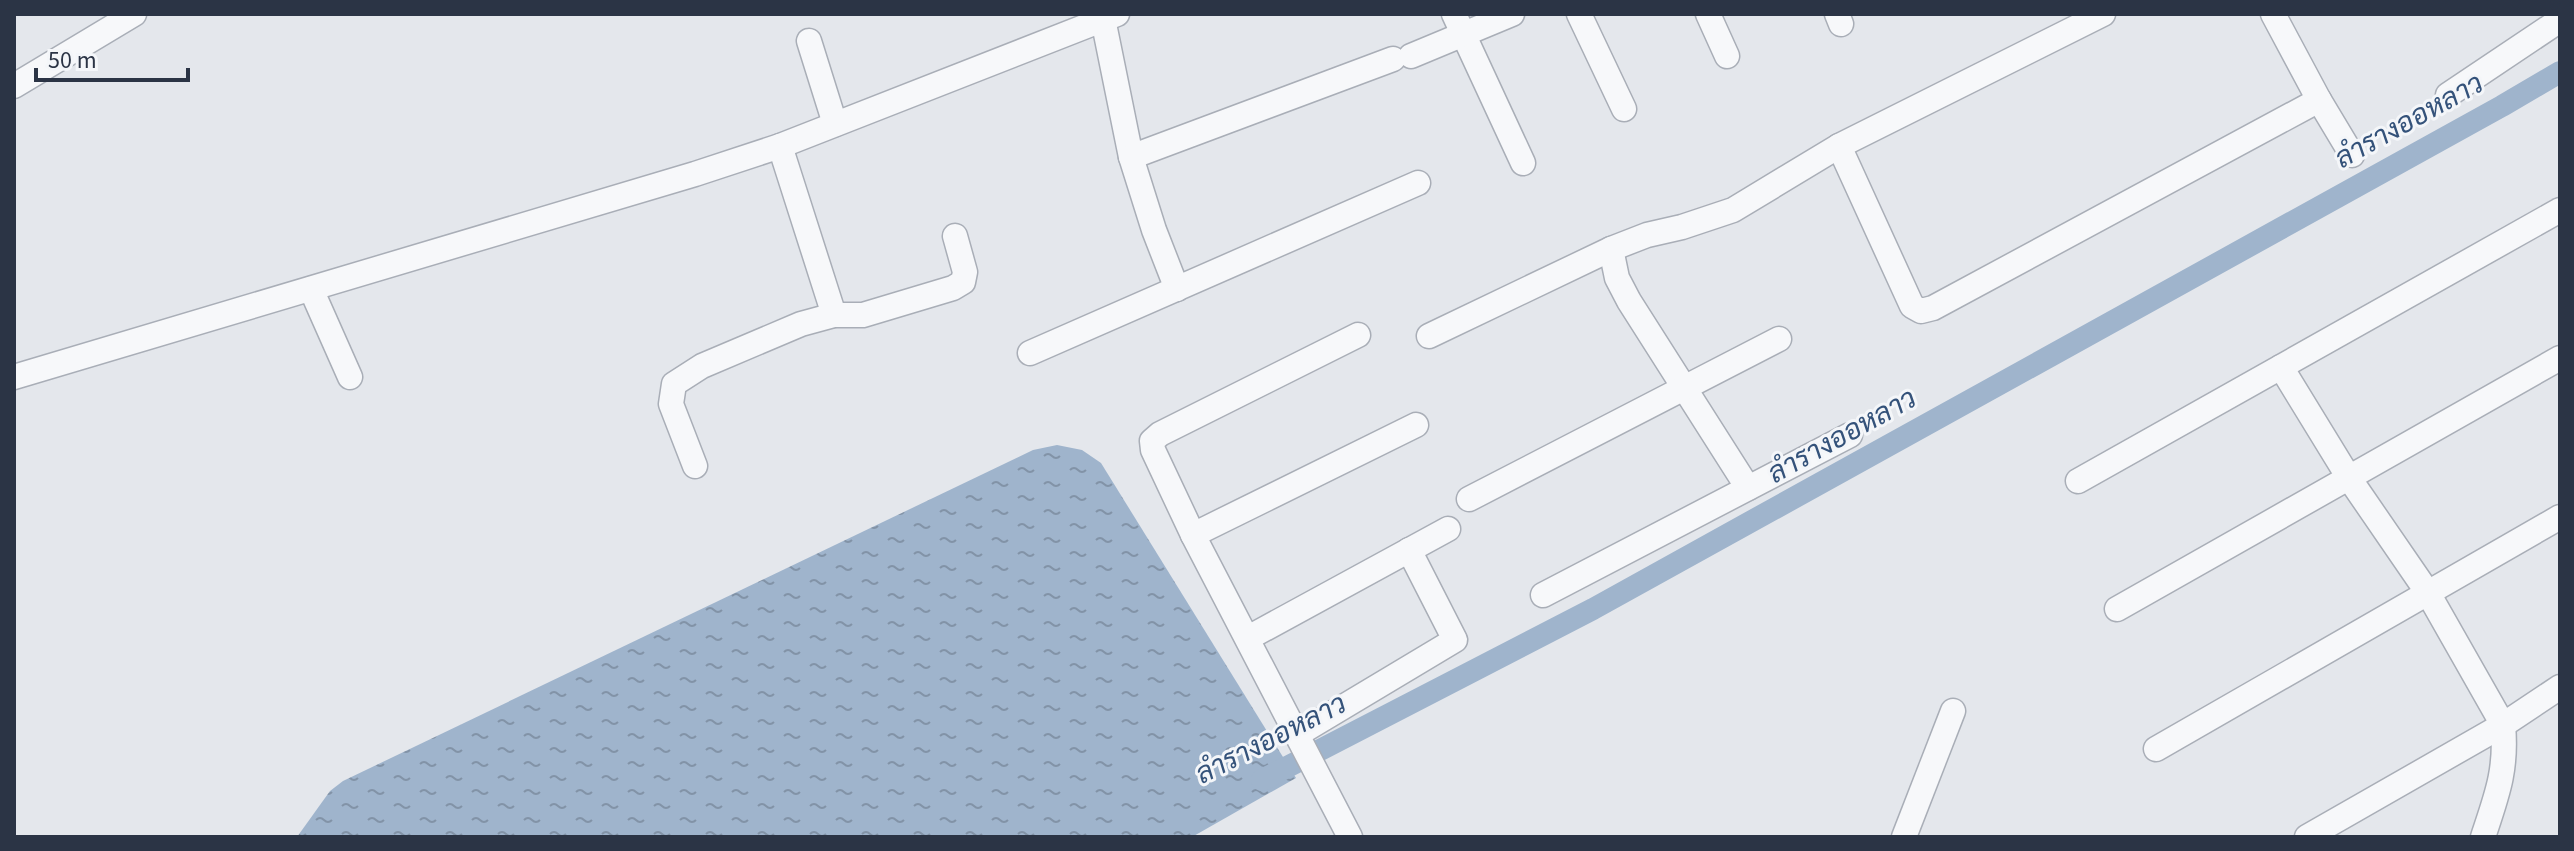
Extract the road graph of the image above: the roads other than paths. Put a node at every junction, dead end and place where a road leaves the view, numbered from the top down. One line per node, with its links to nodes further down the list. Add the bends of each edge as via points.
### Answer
1 (134, 14): 12 (street)
2 (1512, 14): 9 (street)
3 (1579, 14): 15 (street)
4 (1708, 14): 11 (street)
5 (2103, 14): 18 (street)
6 (2273, 14): 14 (street)
7 (1108, 16): 16 (street); 20 (street)
8 (2560, 20): 13 (street)
9 (1460, 24): 20 (street, via 1402,57); 21 (street)
10 (809, 41): 16 (street)
11 (1727, 56)
12 (14, 86)
13 (2448, 95)
14 (2319, 100): 18 (street, via 1921,311 1912,306); 19 (street)
15 (1624, 109)
16 (835, 124): 17 (street)
17 (780, 146): 26 (street); 28 (street)
18 (1839, 146): 25 (street, via 1733,210)
19 (2352, 155)
20 (1131, 157): 27 (street)
21 (1523, 163)
22 (1418, 183): 27 (street)
23 (2560, 210): 34 (street)
24 (955, 236): 28 (street, via 963,282 863,315)
25 (1611, 249): 30 (street); 37 (street, via 1629,301)
26 (311, 289): 35 (street); 36 (street)
27 (1177, 289): 32 (street)
28 (834, 315): 40 (street, via 702,366 674,384 671,404)
29 (1358, 335): 47 (street, via 1152,441)
30 (1429, 336)
31 (1779, 339): 37 (street)
32 (1030, 353)
33 (2560, 358): 41 (street)
34 (2281, 367): 41 (street); 42 (street)
35 (14, 377)
36 (350, 377)
37 (1685, 389): 43 (street); 44 (street)
38 (1416, 425): 47 (street)
39 (1850, 435): 43 (street)
40 (695, 466)
41 (2349, 478): 49 (street); 51 (street)
42 (2078, 481)
43 (1748, 488): 50 (street)
44 (1469, 499)
45 (2560, 517): 49 (street)
46 (1448, 529): 48 (street)
47 (1193, 535): 52 (street)
48 (1409, 550): 52 (street); 56 (street, via 1455,640)
49 (2428, 593): 55 (street); 57 (street)
50 (1543, 595)
51 (2117, 609)
52 (1248, 638): 56 (street)
53 (2560, 687): 55 (street)
54 (1953, 711): 59 (street)
55 (2503, 725): 60 (street); 61 (street, via 2503,776)
56 (1298, 734): 58 (street)
57 (2156, 749)
58 (1350, 837)
59 (1904, 837)
60 (2307, 837)
61 (2483, 837)

